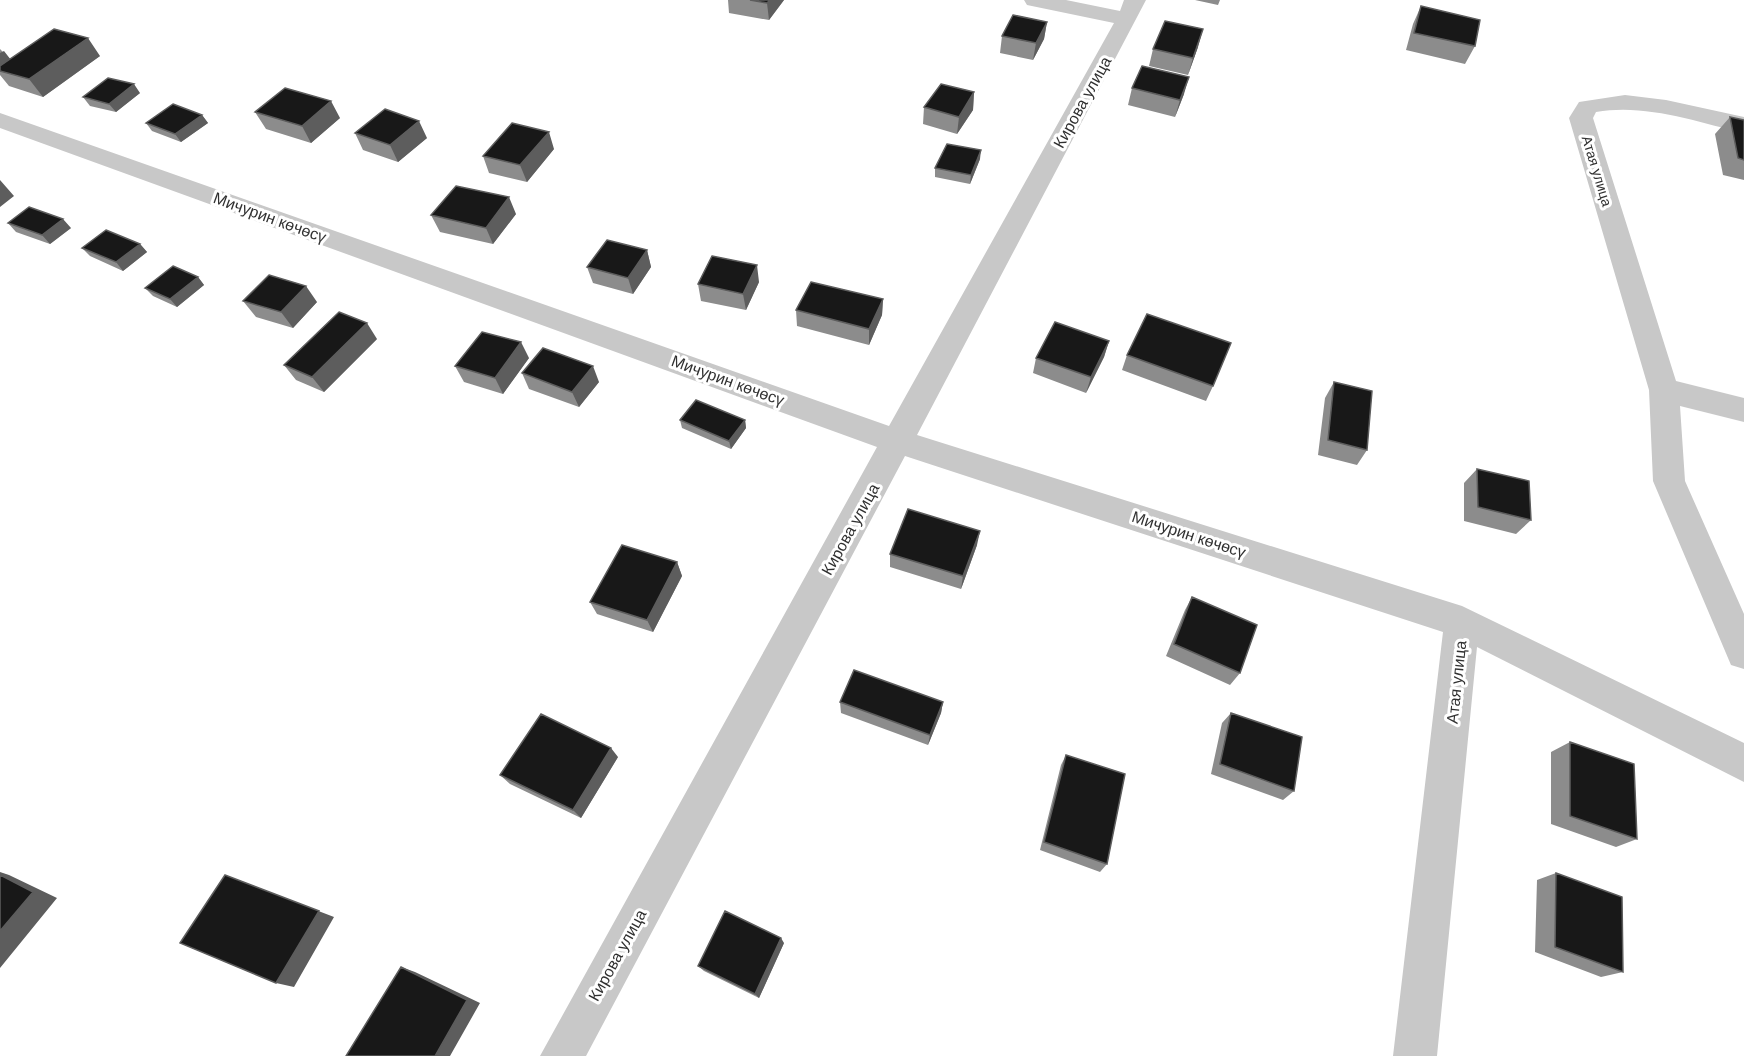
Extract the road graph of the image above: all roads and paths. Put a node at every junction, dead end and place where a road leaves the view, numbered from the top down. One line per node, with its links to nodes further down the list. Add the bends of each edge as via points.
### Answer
1 (1035, 0): 2 (street)
2 (1131, 9): 7 (street, Кирова улица)
3 (0, 120): 7 (street, Мичурин көчөсү)
4 (1744, 125): 5 (street, Атая улица, via 1628,102 1587,107 1581,118)
5 (1664, 390): 6 (street); 9 (street, Атая улица, via 1669,482)
6 (1744, 410)
7 (897, 441): 8 (street, Мичурин көчөсү); 11 (street, Кирова улица)
8 (1462, 622): 10 (street, Атая улица); 12 (street, Атая улица)
9 (1744, 653)
10 (1744, 763)
11 (562, 1056)
12 (1415, 1056)

